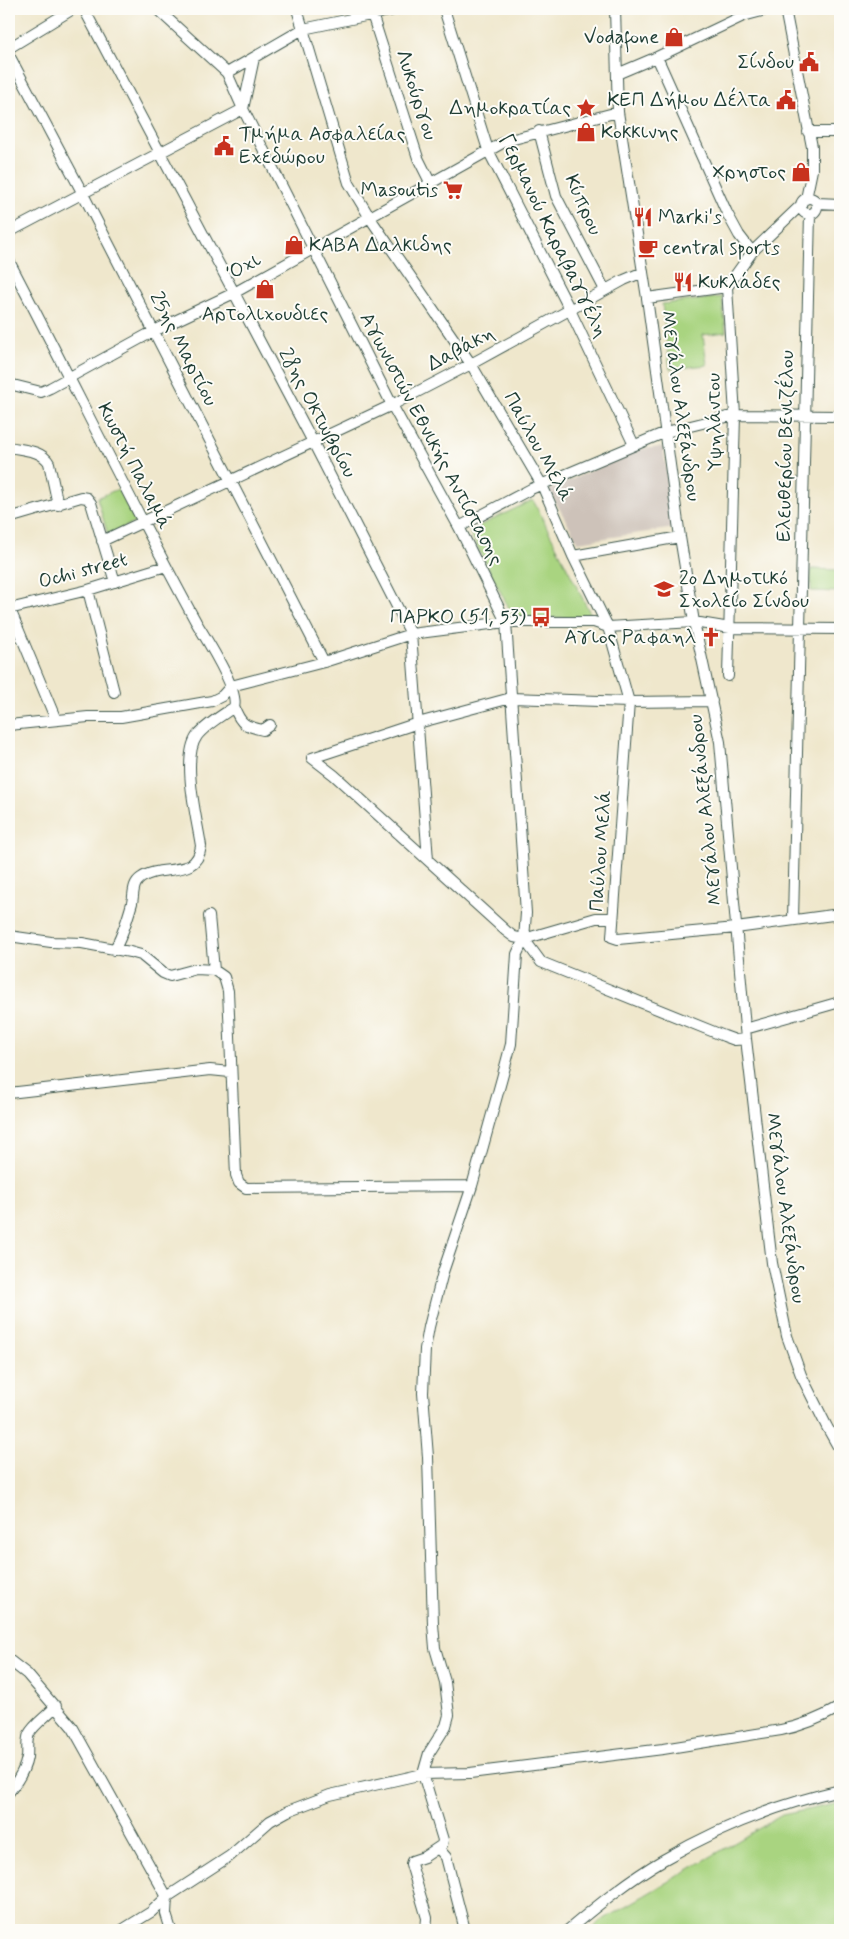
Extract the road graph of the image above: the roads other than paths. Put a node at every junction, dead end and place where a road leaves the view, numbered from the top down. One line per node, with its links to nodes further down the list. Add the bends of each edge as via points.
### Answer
1 (73, 9): 12 (street)
2 (84, 9): 24 (street, 28ης Οκτωβρίου)
3 (157, 9): 16 (street, Αγωνιστών Εθνικής Αντίστασης)
4 (297, 9): 11 (street, Παύλου Μελά)
5 (399, 9): 10 (street)
6 (444, 9): 23 (street, Γερμανού Καραβαγγέλη)
7 (615, 9): 17 (street, Μεγάλου Αλεξάνδρου)
8 (765, 9): 14 (street, via 743,16)
9 (785, 9): 21 (street)
10 (372, 14): 11 (street); 25 (street, Λυκούργου, via 418,158)
11 (304, 29): 15 (street); 31 (street, Παύλου Μελά, via 349,183)
12 (9, 48)
13 (9, 54): 26 (street, 25ης Μαρτίου)
14 (657, 57): 17 (street); 34 (street, via 727,214)
15 (254, 58): 16 (street); 18 (street)
16 (227, 73): 18 (street, Αγωνιστών Εθνικής Αντίστασης)
17 (617, 74): 19 (street, Μεγάλου Αλεξάνδρου)
18 (243, 109): 24 (street); 33 (street, Αγωνιστών Εθνικής Αντίστασης)
19 (618, 112): 20 (street); 36 (street, Μεγάλου Αλεξάνδρου)
20 (539, 131): 23 (street, via 507,140); 38 (street, Κύπρου, via 556,196)
21 (808, 132): 22 (street); 27 (street, via 812,170)
22 (840, 132)
23 (488, 150): 25 (street, Όχι); 41 (street, Γερμανού Καραβαγγέλη)
24 (160, 152): 26 (street); 39 (street, 28ης Οκτωβρίου)
25 (431, 184): 31 (street, Όχι)
26 (83, 194): 32 (street); 42 (street, 25ης Μαρτίου)
27 (804, 202): 28 (street, via 811,198); 30 (street, via 804,212); 34 (street)
28 (817, 203): 29 (street); 30 (street, via 816,210)
29 (840, 204)
30 (810, 214): 48 (street, Ελευθερίου Βενιζέλου)
31 (370, 218): 33 (street, Όχι); 43 (street, Παύλου Μελά)
32 (9, 232)
33 (313, 249): 39 (street, Όχι); 46 (street, Αγωνιστών Εθνικής Αντίστασης)
34 (752, 252): 37 (street)
35 (9, 261): 44 (street, Κωστή Παλαμά)
36 (643, 272): 38 (street, Δαβάκη); 40 (street, Μεγάλου Αλεξάνδρου)
37 (727, 287): 40 (street); 47 (street, Υψηλάντου)
38 (605, 290): 41 (street, Δαβάκη)
39 (234, 293): 42 (street, Όχι); 51 (street, 28ης Οκτωβρίου)
40 (647, 298): 50 (street, Μεγάλου Αλεξάνδρου)
41 (570, 310): 43 (street, Δαβάκη); 52 (street, Γερμανού Καραβαγγέλη)
42 (154, 331): 44 (street, Όχι); 54 (street, 25ης Μαρτίου)
43 (471, 364): 46 (street, Δαβάκη); 55 (street, Παύλου Μελά)
44 (70, 378): 45 (street, Όχι, via 41,392); 58 (street, Κωστή Παλαμά)
45 (9, 384)
46 (392, 405): 51 (street, Δαβάκη); 59 (street, Αγωνιστών Εθνικής Αντίστασης)
47 (734, 416): 48 (street); 50 (street); 70 (street, Υψηλάντου)
48 (804, 416): 49 (street); 72 (street, Ελευθερίου Βενιζέλου)
49 (840, 416)
50 (666, 432): 52 (street); 60 (street, Μεγάλου Αλεξάνδρου)
51 (313, 442): 54 (street, Δαβάκη); 73 (street, 28ης Οκτωβρίου)
52 (634, 445): 55 (street)
53 (9, 447): 56 (street, via 46,457)
54 (231, 481): 58 (street, Δαβάκη); 74 (street, 25ης Μαρτίου)
55 (542, 485): 59 (street); 62 (street, Παύλου Μελά)
56 (58, 505): 57 (street); 61 (street, via 87,498)
57 (9, 518)
58 (142, 522): 61 (street, Δαβάκη); 63 (street, Κωστή Παλαμά)
59 (459, 527): 67 (street, Αγωνιστών Εθνικής Αντίστασης)
60 (680, 537): 62 (street); 68 (street, Μεγάλου Αλεξάνδρου)
61 (102, 541): 64 (street)
62 (573, 556): 69 (street, Παύλου Μελά)
63 (166, 566): 64 (street, Ochi street); 76 (street, Κωστή Παλαμά)
64 (115, 582): 65 (street, Ochi street)
65 (88, 590): 66 (street, Ochi street); 77 (street)
66 (9, 608): 82 (street)
67 (506, 622): 69 (street, via 594,622); 73 (street); 78 (street, Αγωνιστών Εθνικής Αντίστασης)
68 (694, 622): 69 (street); 70 (street); 79 (street, Μεγάλου Αλεξάνδρου)
69 (608, 627): 80 (street, Παύλου Μελά)
70 (730, 628): 72 (street); 75 (street, Υψηλάντου)
71 (840, 628): 72 (street)
72 (800, 629): 89 (street, Ελευθερίου Βενιζέλου)
73 (410, 634): 74 (street); 83 (street, 28ης Οκτωβρίου)
74 (324, 662): 76 (street)
75 (728, 676)
76 (231, 686): 81 (street); 82 (street, via 212,701 121,718)
77 (114, 692)
78 (511, 698): 80 (street); 83 (street); 93 (street, Αγωνιστών Εθνικής Αντίστασης, via 526,913)
79 (712, 701): 80 (street); 91 (street, Μεγάλου Αλεξάνδρου, via 720,742)
80 (628, 702): 90 (street, Παύλου Μελά)
81 (234, 708): 85 (street, via 239,719 248,726 263,730); 94 (street, via 203,728 192,745 190,772 201,846 197,861 187,867 150,873 138,880 120,941)
82 (56, 720): 84 (street)
83 (418, 723): 86 (street, 28ης Οκτωβρίου); 86 (street, via 312,758)
84 (9, 725)
85 (270, 725)
86 (428, 860): 93 (street, via 506,931)
87 (840, 914): 89 (street)
88 (208, 916): 95 (street)
89 (793, 919): 91 (street)
90 (614, 922): 91 (street, Παύλου Μελά, via 612,937 618,939); 93 (street, via 610,918 596,918)
91 (736, 928): 97 (street, Μεγάλου Αλεξάνδρου)
92 (9, 936): 94 (street, via 82,943)
93 (524, 939): 97 (street, via 541,962 735,1040); 100 (street, Αγωνιστών Εθνικής Αντίστασης, via 517,954 510,1044)
94 (114, 950): 95 (street, via 141,955 170,976 196,969)
95 (214, 970): 98 (street, via 227,983)
96 (840, 1002): 97 (street)
97 (745, 1034): 101 (street, Μεγάλου Αλεξάνδρου, via 772,1263 787,1336 801,1375)
98 (230, 1072): 99 (street, via 210,1070); 100 (street, via 236,1175 241,1186)
99 (9, 1093)
100 (472, 1186): 105 (street, Αγωνιστών Εθνικής Αντίστασης, via 444,1272 425,1349 423,1393 433,1624 449,1715 429,1753)
101 (840, 1450)
102 (9, 1660): 103 (street, via 27,1674)
103 (56, 1706): 107 (street, via 32,1729 28,1737 27,1759); 109 (street, via 73,1728)
104 (840, 1707): 105 (street, via 801,1726 745,1736 470,1774)
105 (423, 1774): 108 (street, via 443,1840); 109 (street, via 330,1795 288,1811 270,1821 208,1872)
106 (840, 1790): 114 (street, via 766,1812 663,1860)
107 (9, 1792)
108 (438, 1848): 112 (street, via 411,1864 427,1918); 113 (street, via 446,1857)
109 (167, 1896): 110 (street, via 151,1912); 111 (street, via 166,1914)
110 (122, 1930)
111 (171, 1930)
112 (426, 1930)
113 (465, 1930)
114 (568, 1930)

